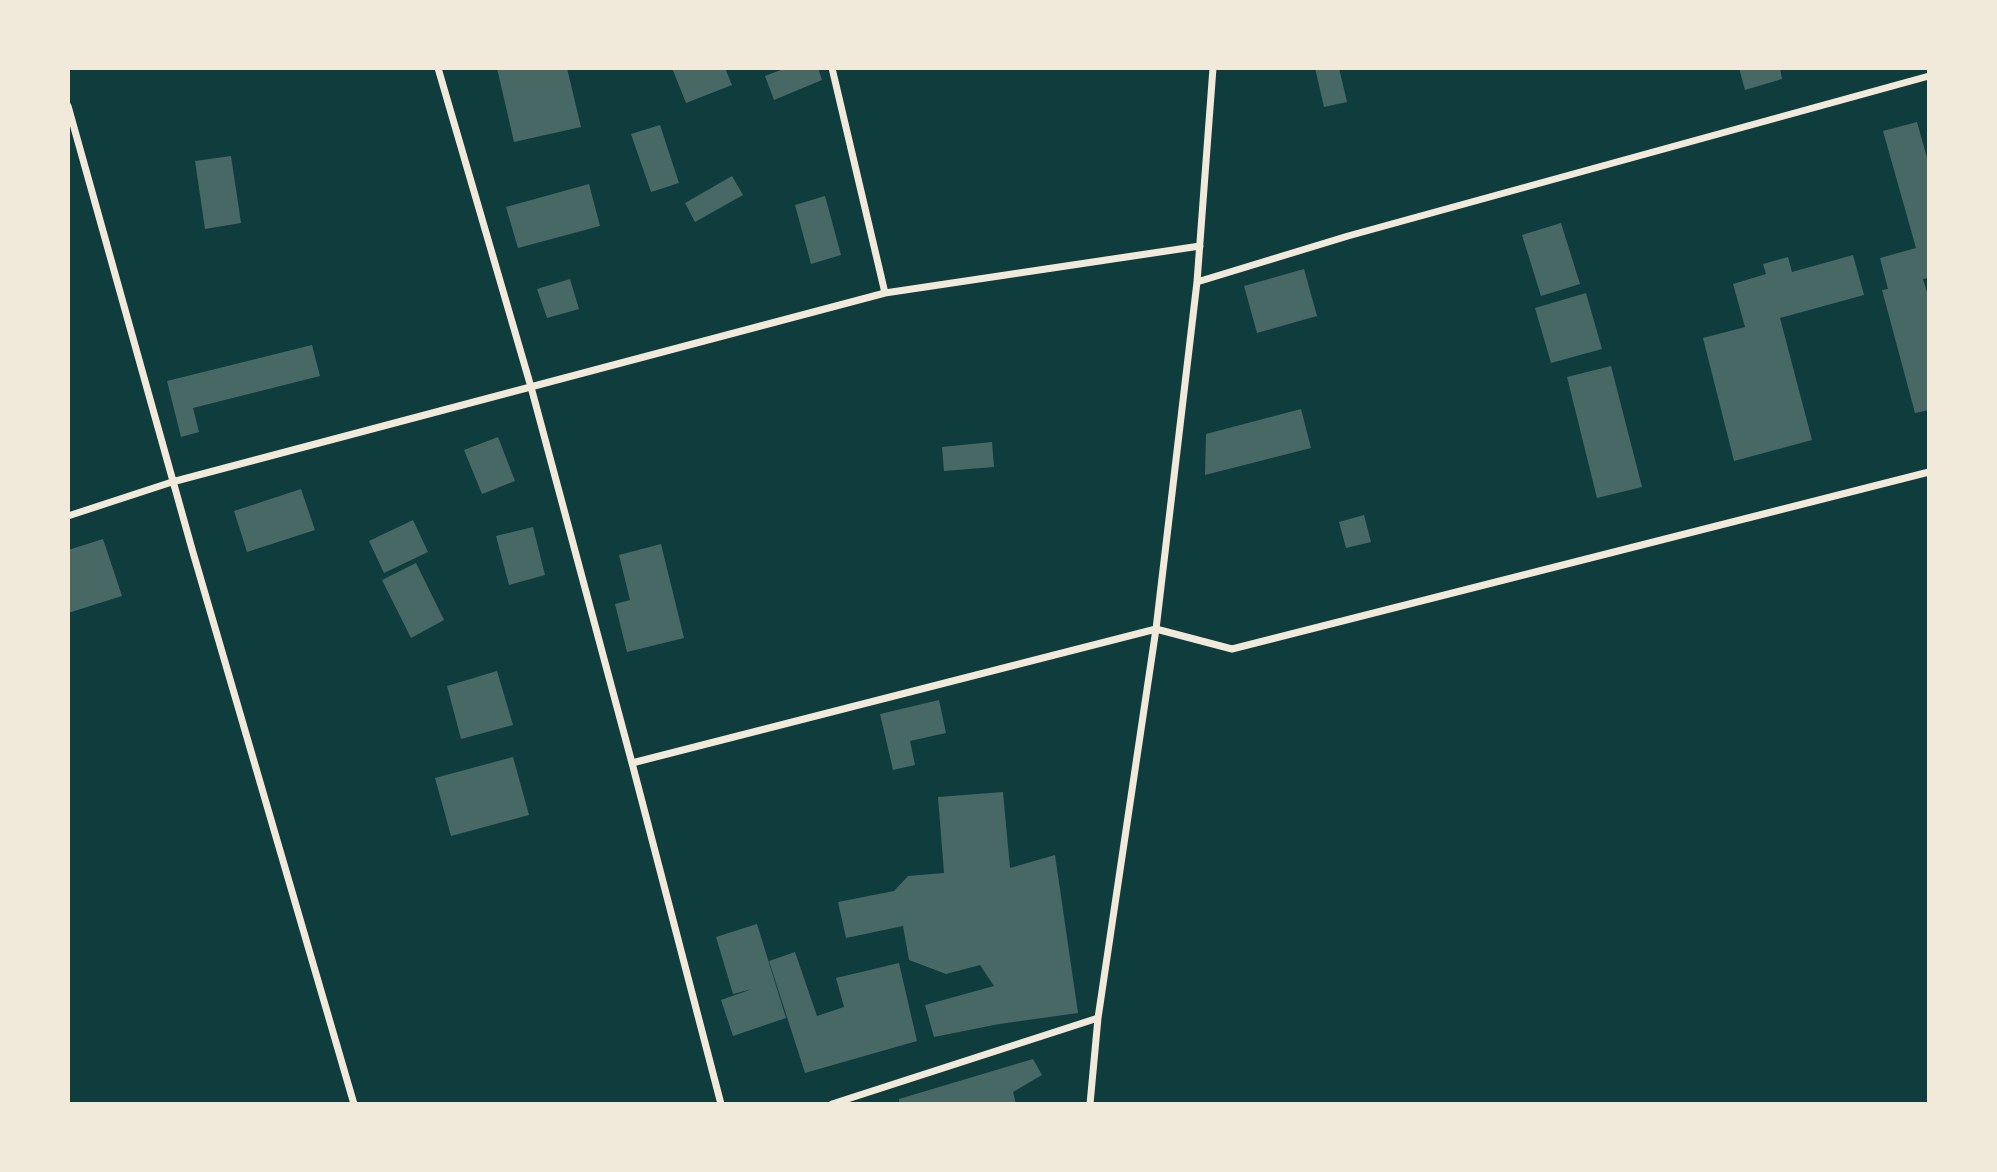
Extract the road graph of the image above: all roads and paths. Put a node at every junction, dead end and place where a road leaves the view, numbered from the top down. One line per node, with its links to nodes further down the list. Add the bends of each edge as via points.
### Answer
1 (438, 68): 9 (street)
2 (832, 68): 8 (street)
3 (1213, 68): 6 (street)
4 (1929, 76): 7 (street)
5 (68, 106): 11 (street)
6 (1199, 246): 7 (street); 8 (street)
7 (1197, 282): 13 (street)
8 (885, 293): 9 (street)
9 (531, 387): 11 (street); 14 (street)
10 (1929, 472): 13 (street, via 1232,649)
11 (172, 482): 12 (street); 16 (street)
12 (68, 516)
13 (1156, 629): 14 (street); 15 (street)
14 (632, 763): 17 (street)
15 (1098, 1018): 18 (street); 19 (street)
16 (354, 1104)
17 (721, 1104)
18 (832, 1104)
19 (1090, 1104)

